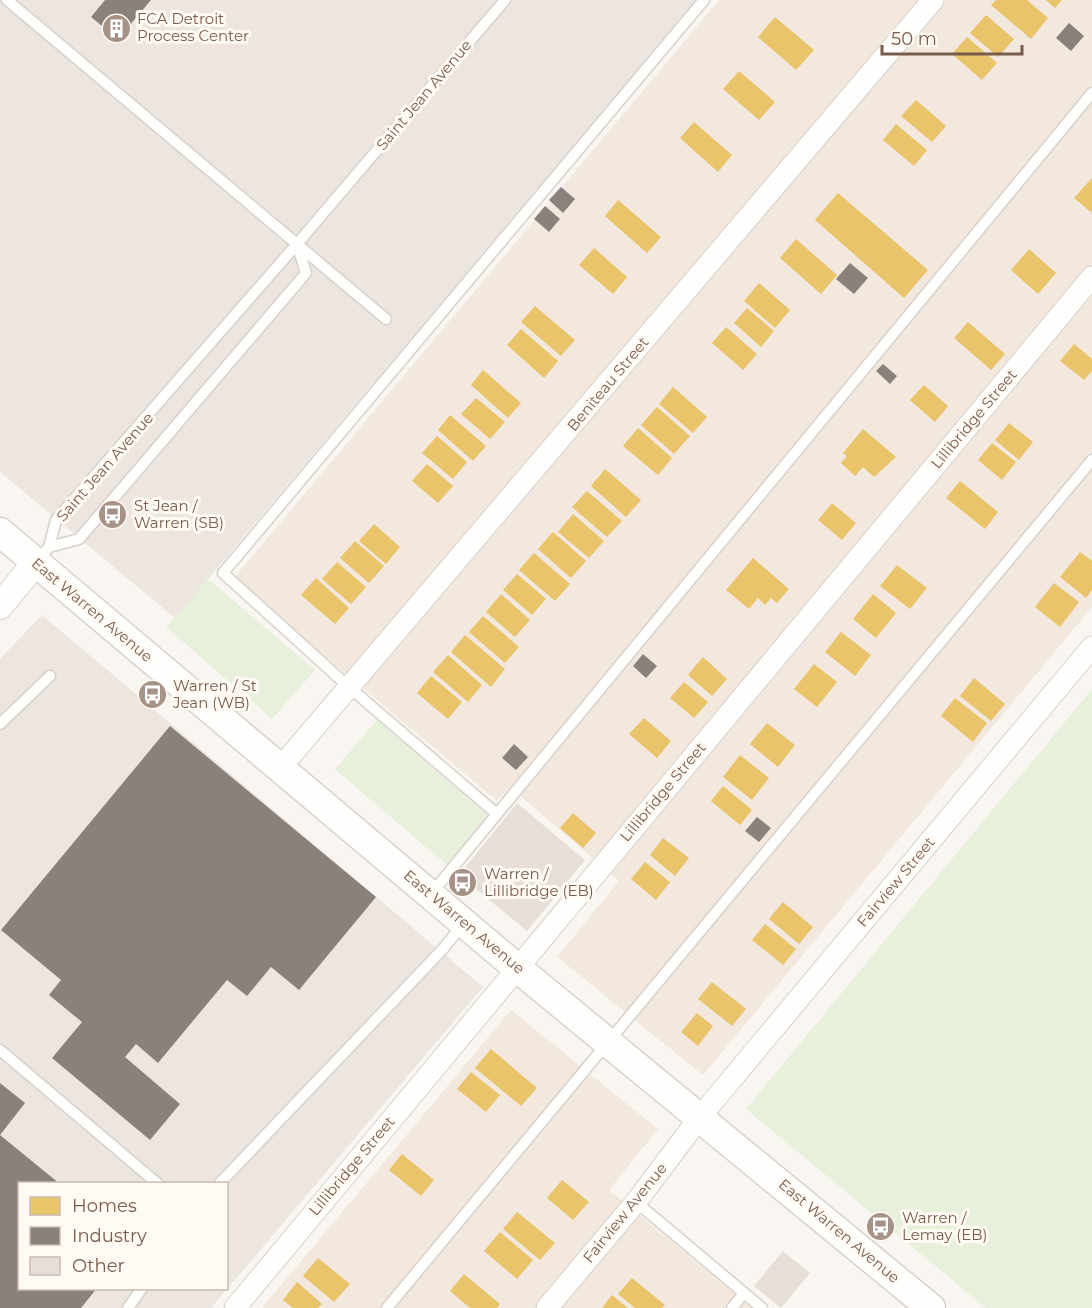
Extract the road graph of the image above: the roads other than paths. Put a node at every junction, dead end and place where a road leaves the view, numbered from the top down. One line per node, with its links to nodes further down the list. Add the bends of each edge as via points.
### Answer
1 (8, 0): 6 (lane)
2 (505, 0): 6 (lane, Saint Jean Avenue)
3 (704, 0): 15 (lane, via 223,573)
4 (933, 0): 15 (street, Beniteau Street)
5 (1092, 93): 18 (lane)
6 (297, 244): 8 (lane); 11 (lane, Saint Jean Avenue, via 56,520); 11 (lane, Saint Jean Avenue, via 306,273 80,539)
7 (1092, 277): 21 (street, Lillibridge Street)
8 (386, 319)
9 (1092, 460): 22 (lane)
10 (0, 532): 11 (main road, East Warren Avenue)
11 (43, 555): 12 (street); 17 (main road, East Warren Avenue)
12 (0, 606)
13 (1092, 647): 24 (street, Fairview Street)
14 (50, 676): 16 (lane)
15 (350, 688): 17 (street, Beniteau Street); 18 (lane)
16 (0, 724)
17 (281, 767): 19 (main road, East Warren Avenue)
18 (497, 814): 19 (lane)
19 (431, 895): 20 (main road, East Warren Avenue)
20 (464, 923): 21 (main road, East Warren Avenue); 26 (lane)
21 (516, 967): 22 (main road, East Warren Avenue); 32 (street, Lillibridge Street)
22 (609, 1042): 24 (main road, East Warren Avenue); 33 (lane)
23 (0, 1050): 25 (lane)
24 (700, 1117): 27 (street, Fairview Avenue); 30 (main road, East Warren Avenue)
25 (156, 1182)
26 (221, 1182)
27 (636, 1202): 29 (lane); 34 (street, Fairview Avenue)
28 (141, 1290): 31 (lane)
29 (744, 1293): 35 (lane); 36 (lane)
30 (928, 1307)
31 (128, 1308)
32 (235, 1308)
33 (387, 1308)
34 (547, 1308)
35 (732, 1308)
36 (762, 1308)

